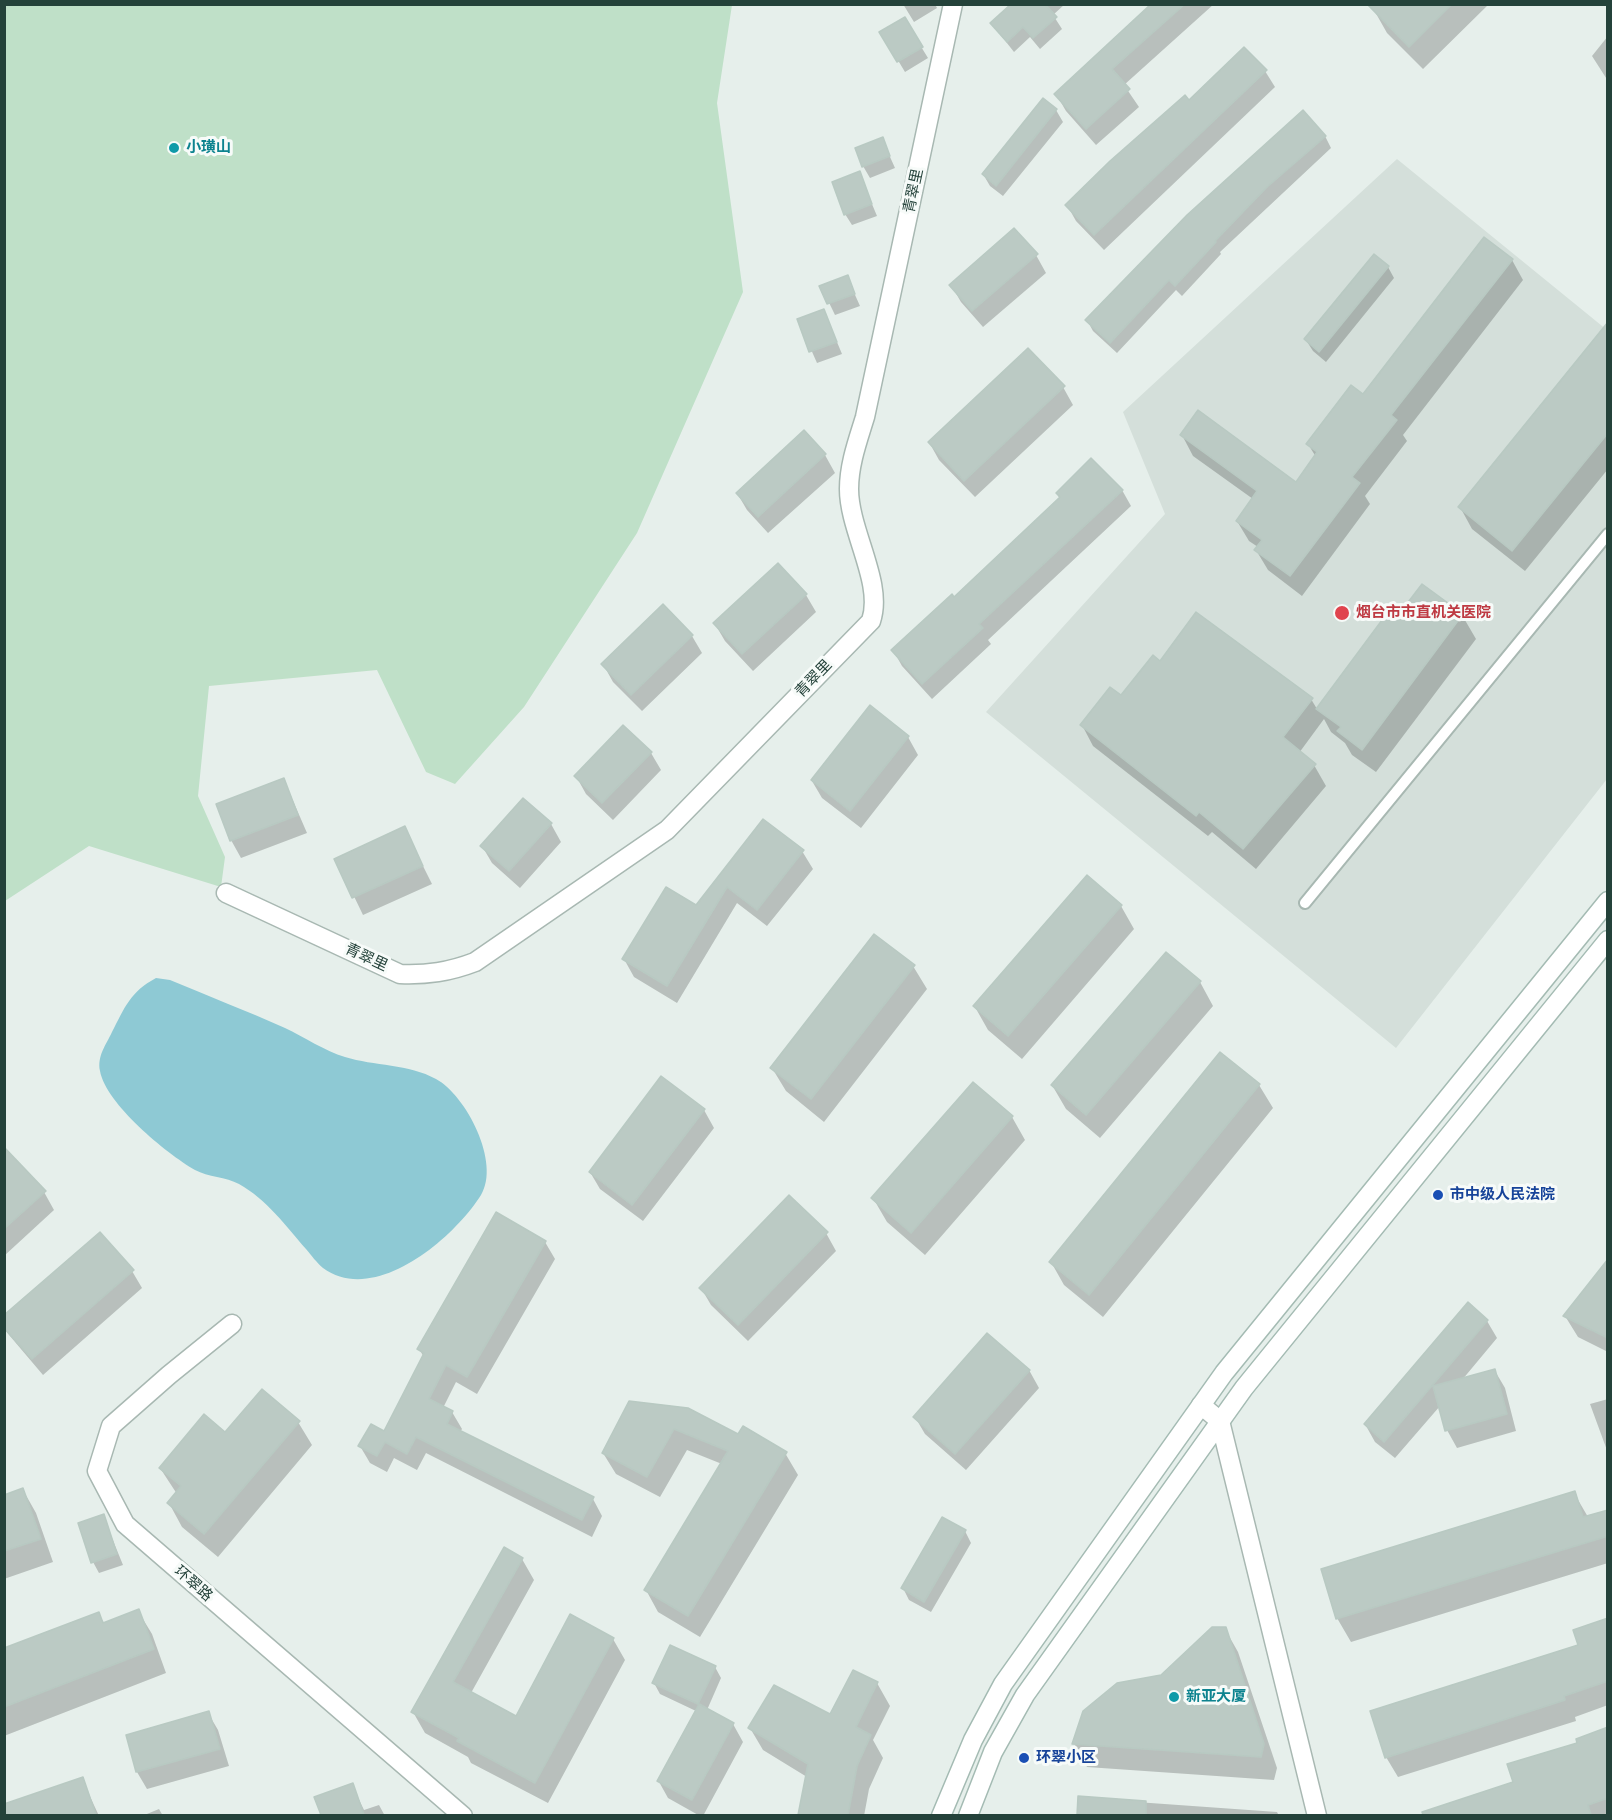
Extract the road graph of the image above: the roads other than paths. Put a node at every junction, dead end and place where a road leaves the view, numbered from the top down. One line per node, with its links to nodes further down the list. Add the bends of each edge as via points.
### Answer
1 (953, 4): 3 (street, 青翠里, via 866,417 852,461 851,514 873,595 871,621 667,830 475,962 425,975 400,974)
2 (1608, 534): 5 (lane)
3 (226, 893)
4 (1608, 901): 8 (street)
5 (1305, 903)
6 (1608, 940): 9 (street)
7 (232, 1324): 10 (street, 环翠路, via 111,1426 97,1471 125,1524)
8 (1201, 1405): 9 (street); 11 (street, via 1003,1684 973,1740)
9 (1220, 1421): 12 (street, via 1025,1695 993,1752); 13 (street)
10 (463, 1815)
11 (941, 1815)
12 (968, 1815)
13 (1317, 1815)

